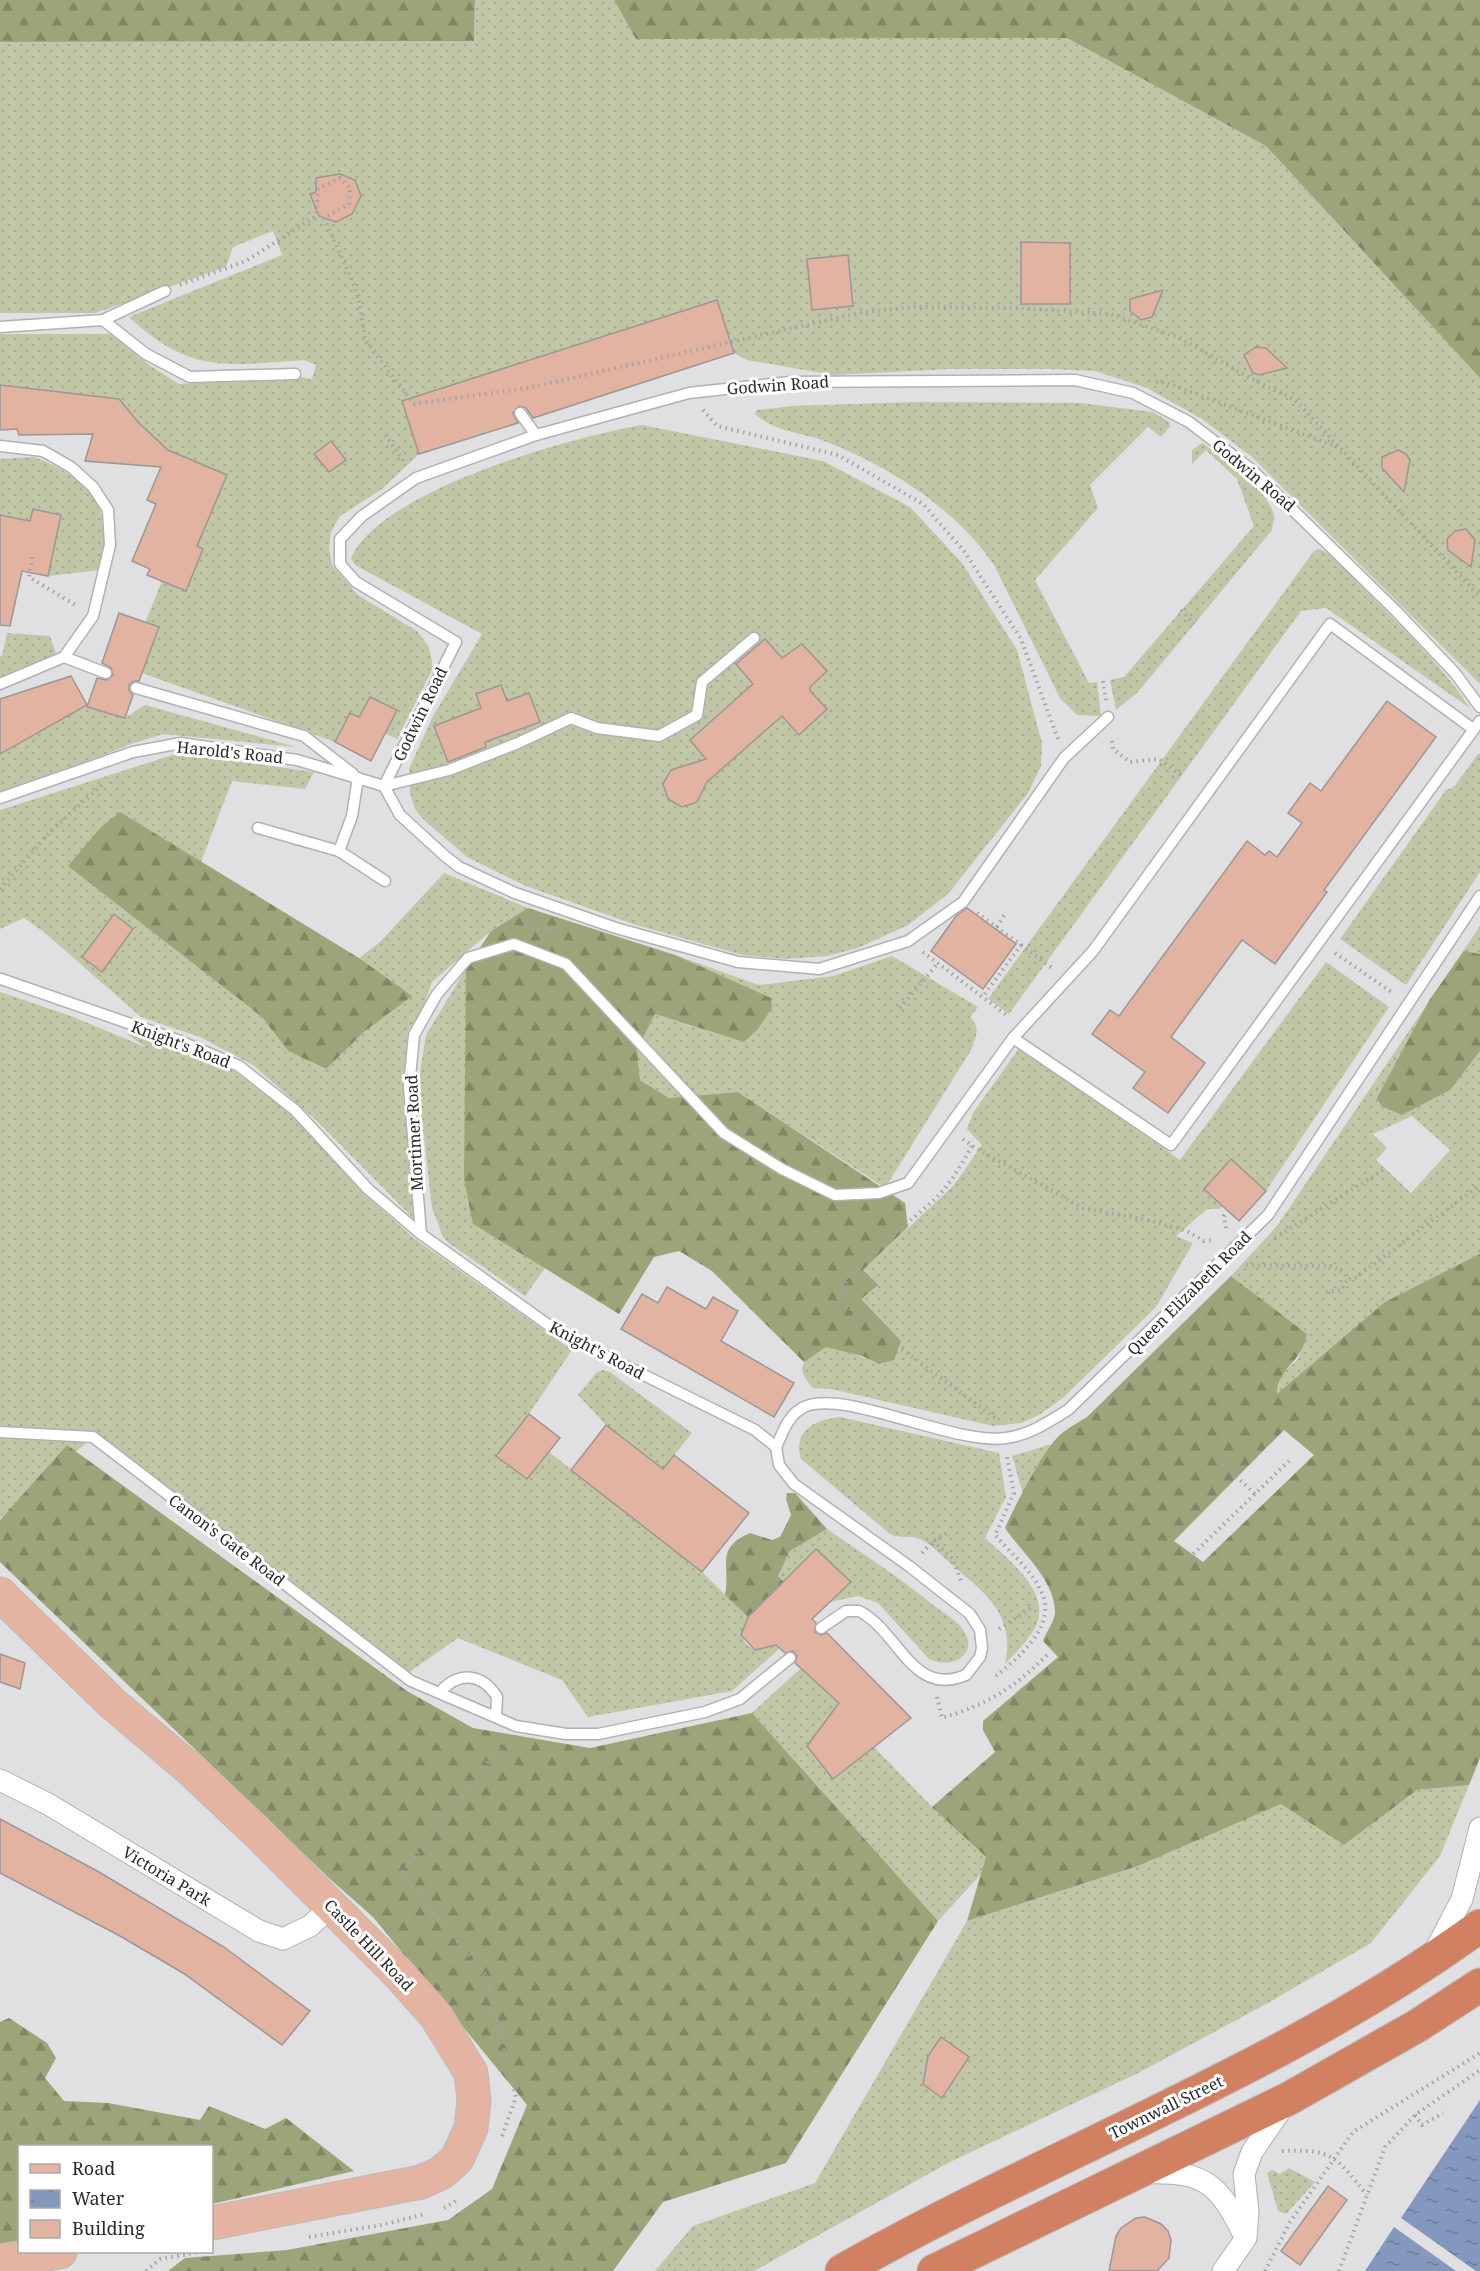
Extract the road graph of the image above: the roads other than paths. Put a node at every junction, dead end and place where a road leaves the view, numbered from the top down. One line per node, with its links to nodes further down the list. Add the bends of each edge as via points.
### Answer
1 (165, 291): 2 (lane)
2 (103, 320): 3 (lane); 4 (lane, via 146,354 190,377)
3 (0, 327)
4 (295, 374)
5 (520, 413): 6 (lane)
6 (536, 435): 13 (lane, Godwin Road, via 689,393 790,382 1021,378 1074,380 1133,393 1189,422 1252,470 1396,611 1455,673); 17 (lane, Godwin Road, via 416,478 362,516 340,539 340,564 356,582 456,642)
7 (0, 446): 9 (lane, via 43,451 71,467 93,487 108,510 110,545 93,616)
8 (754, 638): 17 (lane, via 702,682 697,715 659,736 597,728 571,718 449,770)
9 (64, 657): 10 (lane); 11 (lane)
10 (106, 673)
11 (0, 684)
12 (136, 688): 16 (lane, via 304,736)
13 (1480, 706)
14 (1108, 717): 17 (lane, via 1064,758 963,902 908,941 819,969 738,962 616,928 515,893 459,867 400,815)
15 (1476, 725): 24 (lane, Mortimer Road, via 1330,624 1093,951); 24 (lane, via 1171,1145)
16 (358, 778): 17 (lane); 18 (lane, Harold's Road, via 297,760 181,743 133,752); 20 (lane, via 352,816)
17 (384, 786)
18 (0, 798)
19 (258, 828): 20 (lane)
20 (339, 851): 21 (lane)
21 (385, 881)
22 (1480, 896): 27 (lane, Queen Elizabeth Road, via 1268,1215 1068,1410 1034,1431 1004,1439 962,1434 826,1402 803,1407 786,1423)
23 (1, 980): 25 (lane, Knight's Road, via 180,1041 239,1066 296,1110 368,1189)
24 (1013, 1038): 25 (lane, Mortimer Road, via 908,1183 879,1193 835,1195 782,1169 724,1133 566,964 514,944 468,958 437,994 414,1035 409,1087)
25 (421, 1234): 27 (lane, Knight's Road, via 561,1334 754,1430)
26 (0, 1432): 31 (lane, Canon's Gate Road, via 93,1437 411,1681)
27 (776, 1447): 29 (lane, via 779,1465 794,1484 970,1614 982,1638 980,1657 966,1675 950,1680 933,1679 914,1667 891,1639 859,1611 846,1611)
28 (0, 1594): 37 (main road, Castle Hill Road)
29 (821, 1628)
30 (790, 1658): 32 (lane, Canon's Gate Road, via 740,1699 705,1712 598,1734 567,1734 516,1726)
31 (440, 1692): 32 (lane, Canon's Gate Road); 32 (lane, via 459,1677 482,1680 497,1697)
32 (496, 1717)
33 (0, 1780): 37 (street, Victoria Park, via 48,1804 259,1931 283,1939 310,1926)
34 (1480, 1828): 36 (street)
35 (1480, 1884): 36 (street)
36 (1462, 1899): 39 (street)
37 (332, 1906): 43 (main road, Castle Hill Road, via 435,2016 471,2073 471,2128 457,2159 441,2173 421,2182)
38 (1480, 1926): 39 (highway, Townwall Street)
39 (1426, 1965): 47 (highway, Townwall Street, via 1240,2070 915,2230)
40 (1480, 1985): 41 (highway, via 1417,2026)
41 (1288, 2099): 42 (highway); 44 (street, via 1252,2152 1244,2174)
42 (1135, 2173): 44 (street, via 1180,2172 1204,2181 1230,2206); 48 (highway)
43 (213, 2223)
44 (1246, 2238): 49 (street)
45 (53, 2253): 46 (main road)
46 (0, 2261)
47 (842, 2271)
48 (934, 2271)
49 (1223, 2271)

